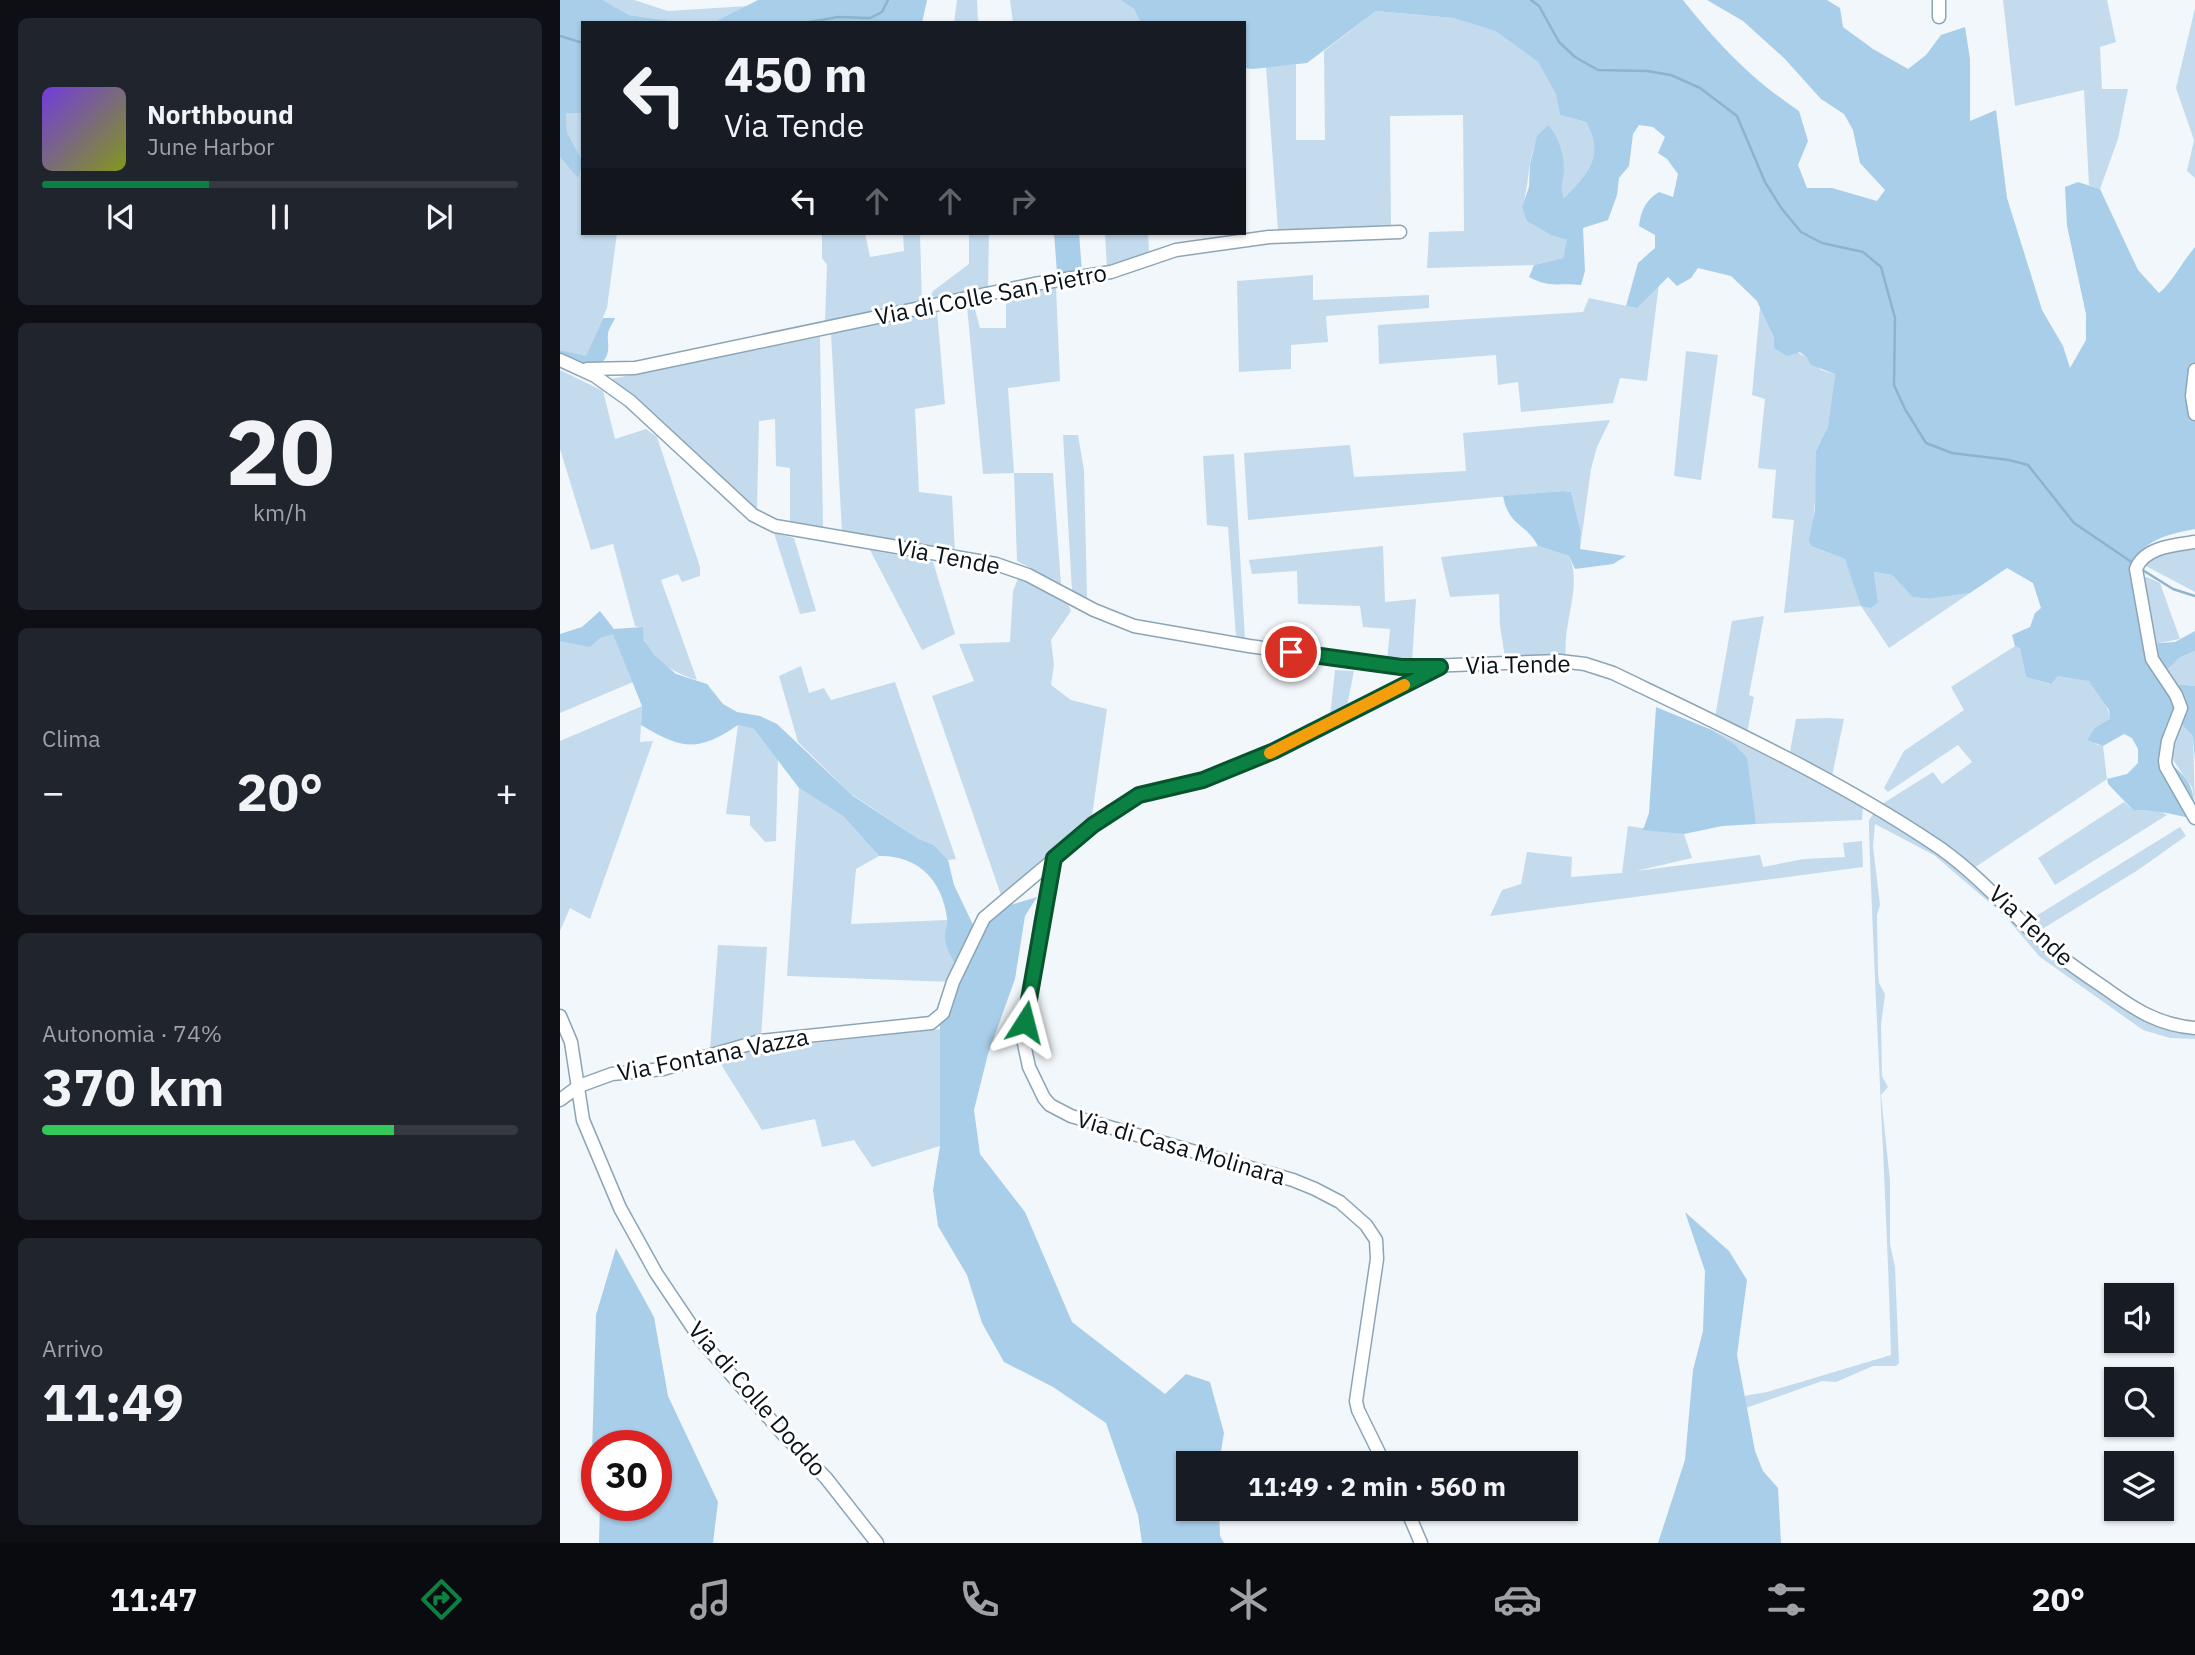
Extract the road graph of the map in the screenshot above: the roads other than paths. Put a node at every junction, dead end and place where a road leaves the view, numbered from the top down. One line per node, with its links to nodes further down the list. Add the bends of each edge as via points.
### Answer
1 (1940, 0): 2 (street)
2 (1939, 17)
3 (1400, 232): 5 (street, Via di Colle San Pietro, via 1269,237 1176,250 1111,272 635,368)
4 (560, 360): 5 (street, Via Tende)
5 (583, 369): 9 (street, Via Tende, via 630,401 753,515 775,526 996,564 1134,626 1401,667)
6 (2195, 370): 7 (street)
7 (2195, 414)
8 (2195, 542): 10 (street, via 2145,555 2136,569 2152,659 2180,702 2168,741 2166,767)
9 (1440, 667): 11 (street, via 1274,751 1203,780 1139,795); 13 (street, Via Tende, via 1560,661 1585,664 1767,747 1933,843 1972,872 2059,956 2128,1005 2160,1022)
10 (2195, 818)
11 (1054, 858): 14 (street, Via Fontana Vazza, via 984,918 943,1013 931,1023 760,1041 663,1069 612,1074); 16 (street, Via di Casa Molinara, via 1023,1039 1036,1084 1050,1105 1071,1116 1293,1180 1340,1202 1366,1225 1376,1240 1377,1259 1356,1401)
12 (560, 1016): 14 (street, Via di Colle Doddo, via 571,1042)
13 (2195, 1028)
14 (579, 1086): 15 (street, Via Fontana Vazza); 18 (street, Via di Colle Doddo, via 583,1120 620,1208 656,1273 701,1340 826,1478)
15 (560, 1100)
16 (1378, 1451)
17 (1412, 1521): 19 (street)
18 (877, 1543)
19 (1421, 1543)

